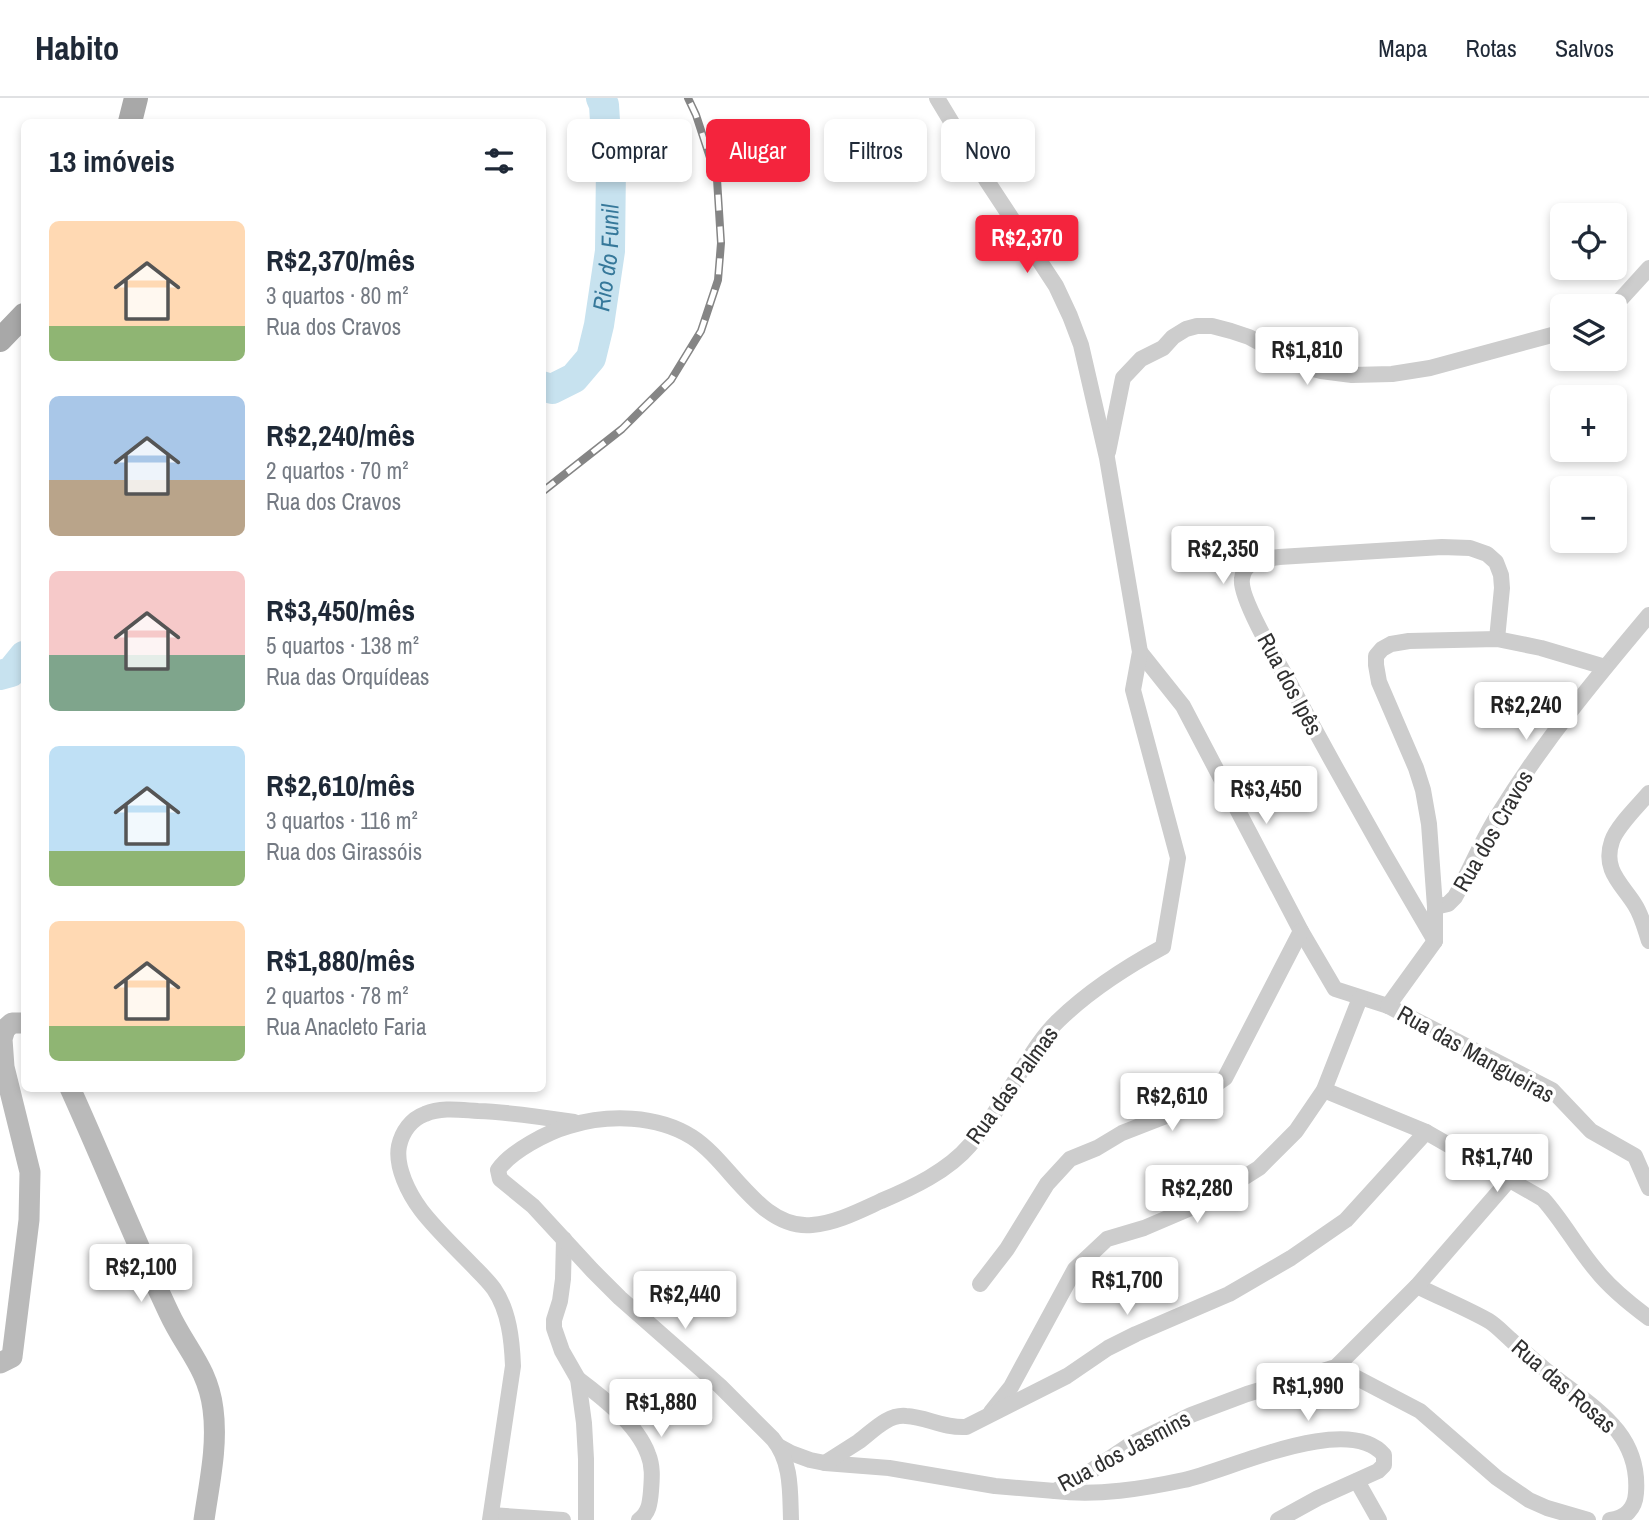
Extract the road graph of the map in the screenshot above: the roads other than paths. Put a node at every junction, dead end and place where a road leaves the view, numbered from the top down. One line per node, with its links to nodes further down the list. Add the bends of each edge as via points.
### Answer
1 (136, 98): 3 (main road)
2 (937, 98): 9 (street, Rua das Palmas, via 1056,286 1081,345)
3 (131, 119)
4 (1649, 268): 5 (street)
5 (1625, 294)
6 (21, 318): 8 (main road)
7 (1550, 336): 9 (street, via 1430,368 1352,375 1305,367 1231,331 1212,326 1186,330 1141,359 1123,379)
8 (0, 340)
9 (1107, 458): 12 (street, Rua das Palmas)
10 (1649, 615): 13 (street, Rua dos Cravos)
11 (1497, 639): 13 (street); 15 (street, via 1409,640 1391,644 1376,656 1379,682 1423,790); 17 (street, Rua dos Ipês, via 1500,575 1496,562 1470,548 1279,557 1259,560 1242,575 1246,599 1272,651)
12 (1140, 652): 16 (street, Rua das Mangueiras, via 1183,706); 24 (street, Rua das Palmas, via 1133,690 1178,858 1163,947 1123,969 1059,1020 969,1147 940,1171 892,1196 832,1222 799,1226 766,1210 709,1150 673,1127 642,1119)
13 (1605, 667): 15 (street, Rua dos Cravos, via 1499,812 1455,897)
14 (1649, 793): 18 (street, via 1618,831 1610,857 1617,882 1636,906)
15 (1435, 907): 17 (street)
16 (1301, 931): 19 (street, Rua das Mangueiras, via 1335,989); 29 (street, via 1225,1078 1176,1112 1070,1159 1047,1184 1012,1243)
17 (1434, 941): 20 (street)
18 (1649, 941)
19 (1360, 998): 20 (street, Rua das Mangueiras); 22 (street)
20 (1388, 1006): 27 (street, Rua das Mangueiras, via 1552,1090 1591,1131 1635,1156)
21 (21, 1023): 32 (street, via 12,1023 2,1039 4,1067 30,1172 29,1220 12,1357)
22 (1324, 1090): 25 (street); 35 (street, via 1296,1131 1259,1168 1205,1202 1107,1239 1075,1269 1011,1387)
23 (71, 1092): 41 (street, via 141,1254 208,1383 214,1448)
24 (580, 1123): 28 (street, Rua das Palmas, via 543,1136 498,1170 505,1184); 40 (street, via 509,1112 438,1110 422,1114 401,1136 400,1167 417,1204 494,1289 506,1315 513,1366)
25 (1426, 1132): 26 (street); 35 (street, via 1346,1220 1291,1258 1229,1294 1108,1348 1067,1376)
26 (1508, 1180): 30 (street, Rua dos Jasmins); 31 (street, via 1543,1199 1595,1269)
27 (1649, 1188)
28 (564, 1239): 34 (street, via 554,1328); 36 (street, via 620,1298 720,1386)
29 (980, 1284)
30 (1417, 1286): 33 (street, Rua dos Jasmins); 49 (street, Rua das Rosas, via 1492,1323 1614,1425 1629,1448 1637,1490 1630,1512)
31 (1649, 1318)
32 (0, 1363)
33 (1336, 1367): 39 (street, Rua dos Jasmins, via 1191,1415 1133,1443); 48 (street, via 1420,1411 1521,1495)
34 (578, 1379): 43 (street); 44 (street, via 613,1407 648,1452 653,1473 651,1498 648,1511)
35 (988, 1417): 37 (street, via 966,1427 953,1427 897,1416)
36 (780, 1447): 37 (street, Rua dos Jasmins); 45 (street, via 787,1469)
37 (825, 1463): 39 (street, Rua dos Jasmins)
38 (1357, 1481): 39 (street, via 1381,1468 1382,1453 1363,1443 1325,1440 1292,1445 1184,1480 1108,1492); 46 (street); 47 (street)
39 (1055, 1491)
40 (491, 1517): 42 (street)
41 (204, 1520)
42 (563, 1520)
43 (586, 1520)
44 (639, 1520)
45 (791, 1520)
46 (1278, 1520)
47 (1379, 1520)
48 (1588, 1520)
49 (1610, 1520)

